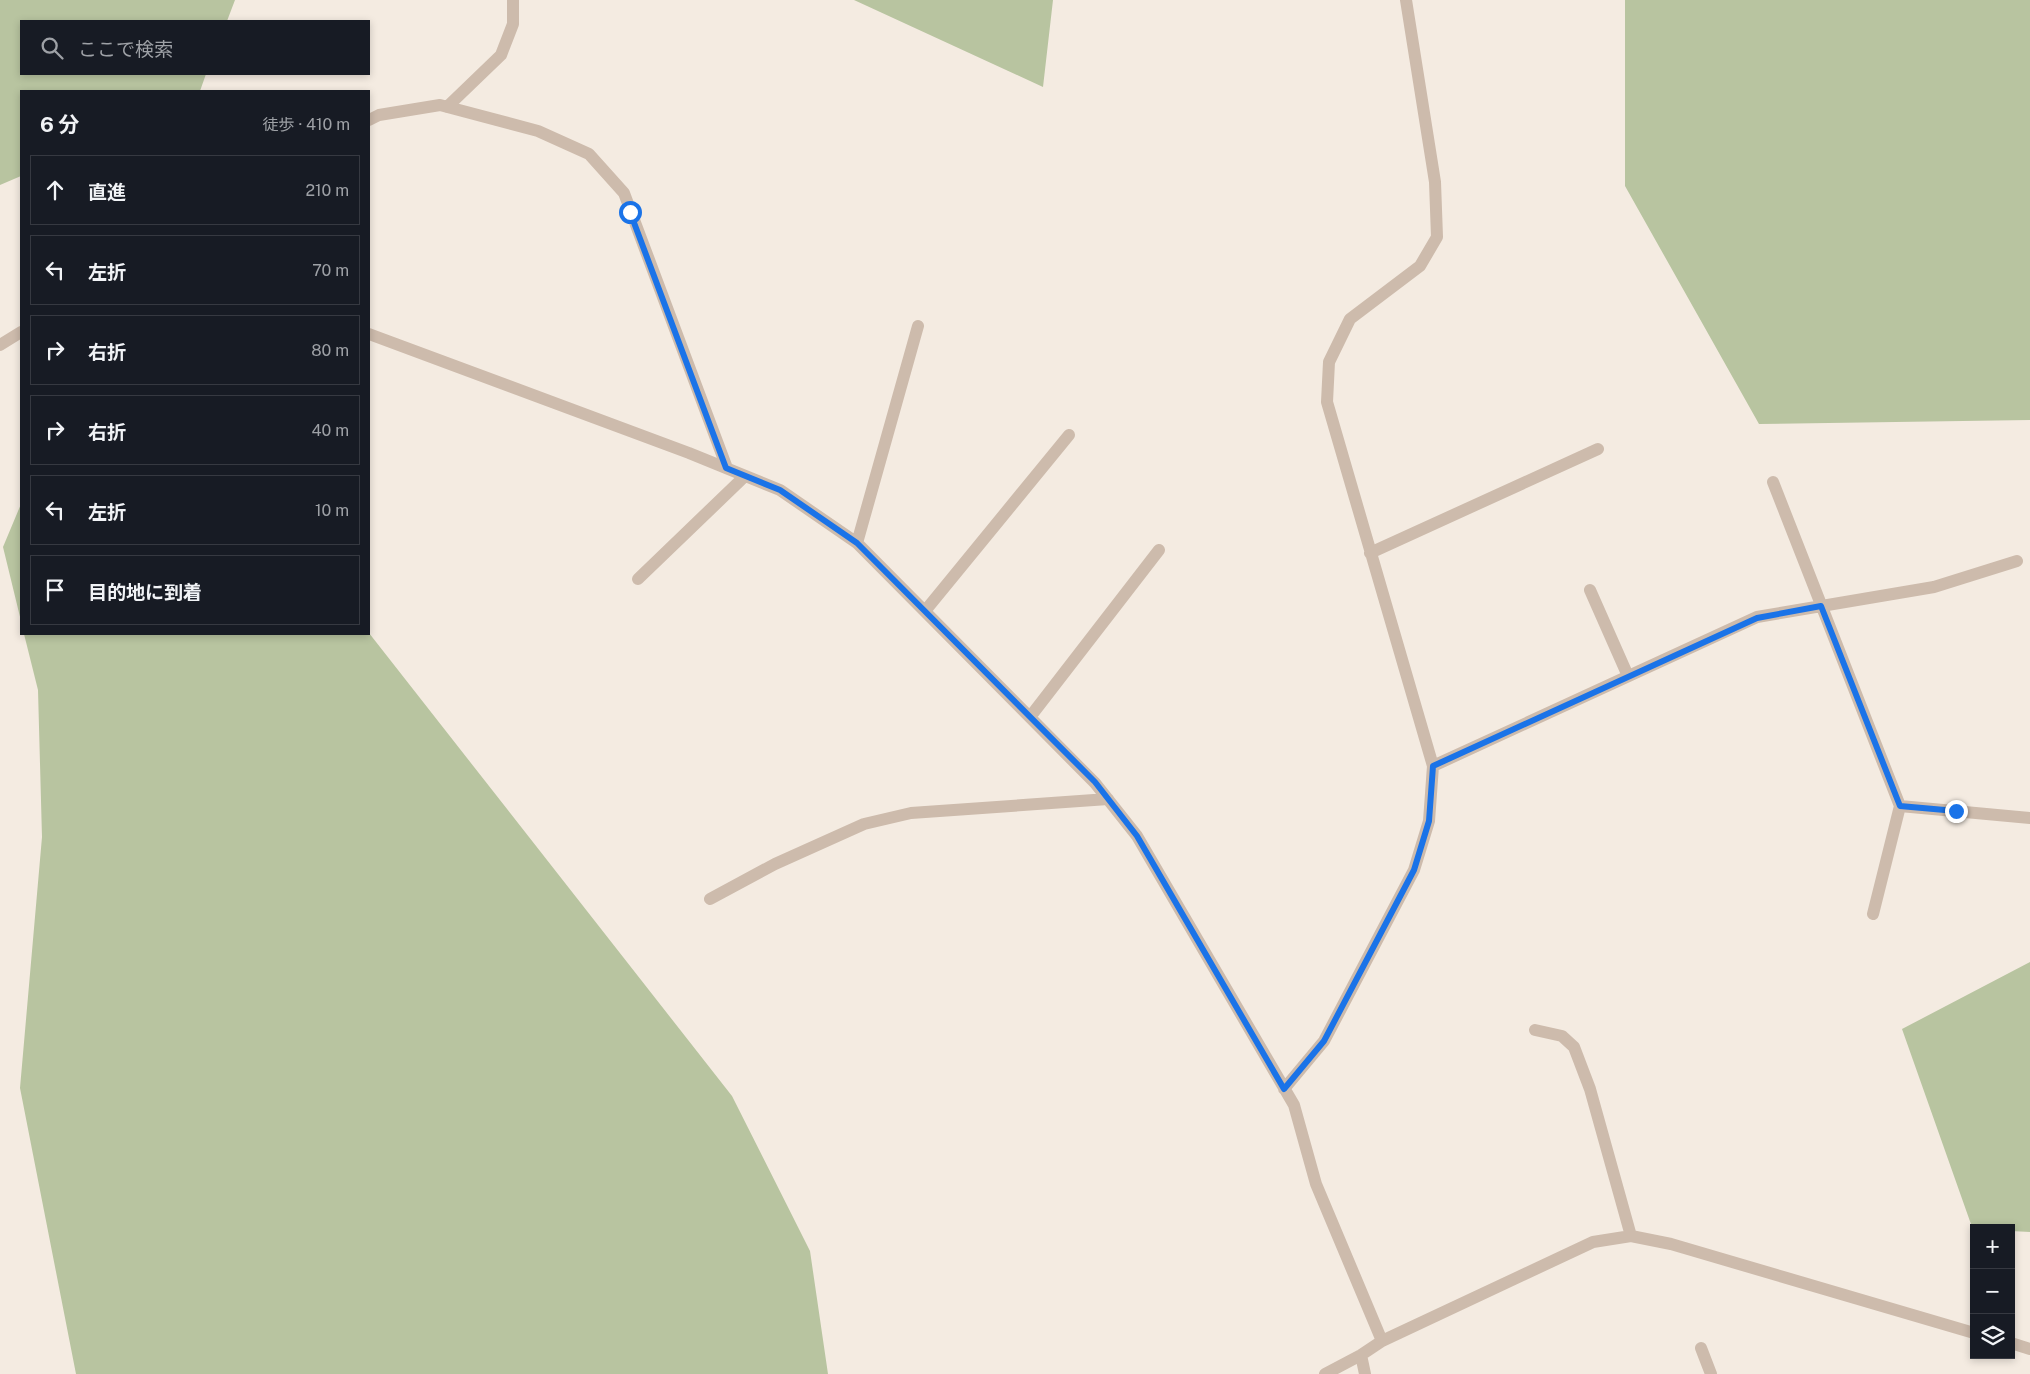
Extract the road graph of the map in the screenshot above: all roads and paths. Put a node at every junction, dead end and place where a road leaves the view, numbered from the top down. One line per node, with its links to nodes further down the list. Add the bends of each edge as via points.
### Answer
1 (513, 0): 3 (street, via 513,24 501,55)
2 (1406, 0): 16 (street, via 1435,182 1437,237 1420,266 1350,319 1329,362 1327,402)
3 (447, 107): 4 (street, via 440,105 379,115); 11 (street, via 538,131 589,154 624,194)
4 (370, 120)
5 (918, 326): 14 (street)
6 (20, 333): 8 (street)
7 (370, 334): 11 (street)
8 (0, 345)
9 (1069, 435): 21 (street)
10 (1598, 450): 16 (street)
11 (726, 468): 12 (street)
12 (746, 476): 14 (street, via 780,490); 18 (street)
13 (1773, 482): 20 (street)
14 (857, 543): 21 (street)
15 (1159, 550): 23 (street)
16 (1370, 553): 24 (street)
17 (2017, 561): 20 (street, via 1934,586)
18 (638, 579)
19 (1590, 590): 22 (street)
20 (1821, 606): 22 (street, via 1757,618); 26 (street)
21 (925, 611): 23 (street)
22 (1628, 676): 24 (street)
23 (1030, 717): 25 (street)
24 (1433, 766): 31 (street, via 1429,821 1414,870 1324,1041)
25 (1108, 799): 28 (street, via 911,813 864,824); 31 (street, via 1137,836)
26 (1900, 806): 27 (street); 29 (street)
27 (2030, 818)
28 (710, 898)
29 (1873, 914)
30 (1535, 1030): 32 (street, via 1562,1036 1574,1047 1590,1089)
31 (1284, 1089): 34 (street, via 1294,1105 1316,1184)
32 (1630, 1236): 33 (street, via 1672,1244); 34 (street, via 1592,1242)
33 (1970, 1331)
34 (1382, 1341): 38 (street)
35 (2015, 1345): 37 (street)
36 (1702, 1348): 41 (street)
37 (2030, 1349)
38 (1361, 1355): 39 (street); 40 (street)
39 (1325, 1374)
40 (1365, 1374)
41 (1711, 1374)

